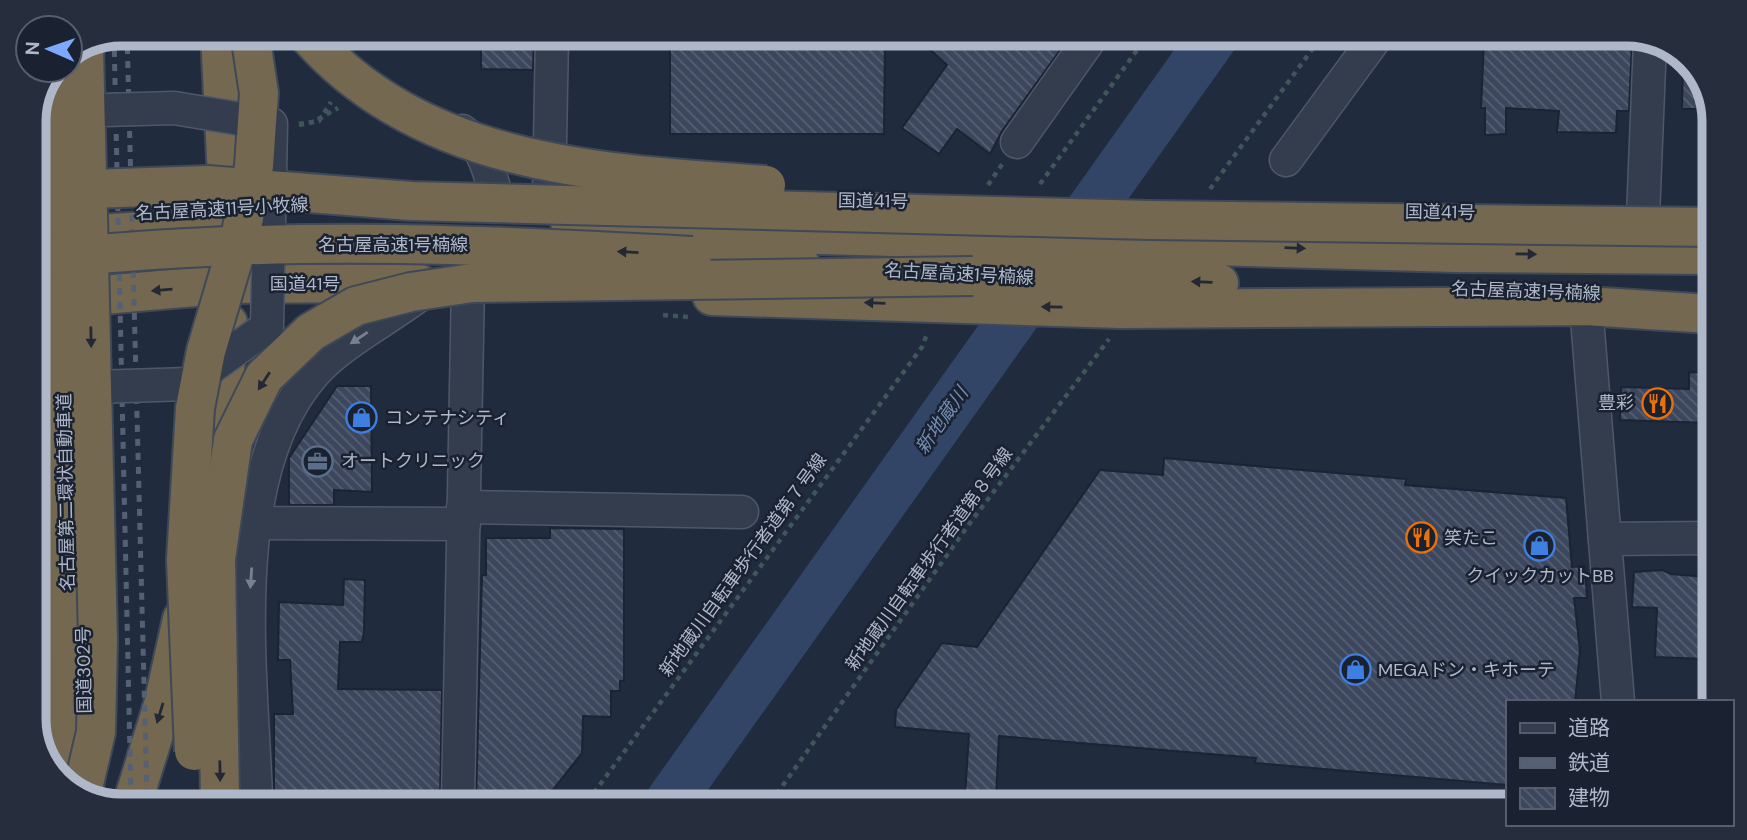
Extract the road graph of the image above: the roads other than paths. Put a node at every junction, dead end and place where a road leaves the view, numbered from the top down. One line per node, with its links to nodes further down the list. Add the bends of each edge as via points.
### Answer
1 (221, 46): 17 (highway)
2 (252, 46): 51 (highway, bridge, via 259,93 254,166 241,233 205,351 195,408 186,561)
3 (317, 46): 23 (highway, bridge, via 373,96 426,126 463,141 569,166 669,179 963,198 1120,202)
4 (346, 46): 15 (street, via 382,82 420,110 475,140)
5 (552, 46): 16 (street)
6 (1085, 46): 12 (street)
7 (1370, 46): 13 (street)
8 (1650, 49): 20 (street)
9 (84, 55): 48 (highway, one-way to 48, bridge, via 98,641 96,732)
10 (66, 84): 47 (highway, 名古屋第二環状自動車道, bridge)
11 (47, 112): 36 (street, bridge, via 174,108 271,124 267,327 188,384)
12 (1017, 142)
13 (1286, 160)
14 (46, 191): 18 (highway, bridge, via 207,185)
15 (496, 194): 16 (highway, 国道41号); 18 (highway, 国道41号)
16 (549, 195): 20 (highway, 国道41号)
17 (228, 196): 18 (highway, 国道41号); 19 (highway, 国道41号); 28 (highway)
18 (419, 196): 22 (highway, 名古屋高速11号小牧線, bridge); 23 (highway, bridge); 26 (highway, one-way to 26, via 577,223 786,234 1457,253)
19 (46, 206)
20 (1643, 216): 21 (highway, 国道41号)
21 (1701, 217)
22 (46, 220)
23 (1149, 220): 24 (highway, bridge)
24 (1701, 227)
25 (46, 237): 28 (highway, via 194,228 220,239)
26 (1701, 255)
27 (46, 259): 28 (highway, 名古屋高速11号小牧線, bridge)
28 (222, 262): 29 (highway, 名古屋高速1号楠線, one-way to 28, bridge, via 523,246 393,243); 30 (highway, bridge); 31 (highway, 国道41号); 33 (highway, 国道41号, one-way to 33); 38 (highway, via 225,387)
29 (973, 276): 32 (highway, 名古屋高速1号楠線, one-way to 29); 52 (highway, one-way to 52, bridge, via 471,283 356,306 311,332 264,377 233,440 216,559)
30 (46, 282)
31 (451, 285): 34 (highway, 国道41号, one-way to 31, via 1116,322 936,318); 40 (street); 41 (street, one-way to 41, via 315,371 286,412 264,466)
32 (1701, 296)
33 (46, 298)
34 (1586, 306): 35 (highway, 国道41号); 43 (street)
35 (1701, 313)
36 (46, 389)
37 (79, 415): 49 (highway, 国道302号)
38 (218, 448): 41 (street); 45 (highway)
39 (742, 512): 40 (street)
40 (464, 515): 41 (street); 54 (street)
41 (255, 523): 44 (street, one-way to 44)
42 (1702, 538): 43 (street)
43 (1605, 539): 46 (street)
44 (251, 647): 45 (street); 53 (street)
45 (172, 665): 50 (highway, one-way to 50)
46 (1618, 700)
47 (70, 774)
48 (84, 784)
49 (87, 786)
50 (135, 794)
51 (195, 794)
52 (220, 794)
53 (256, 794)
54 (458, 794)

